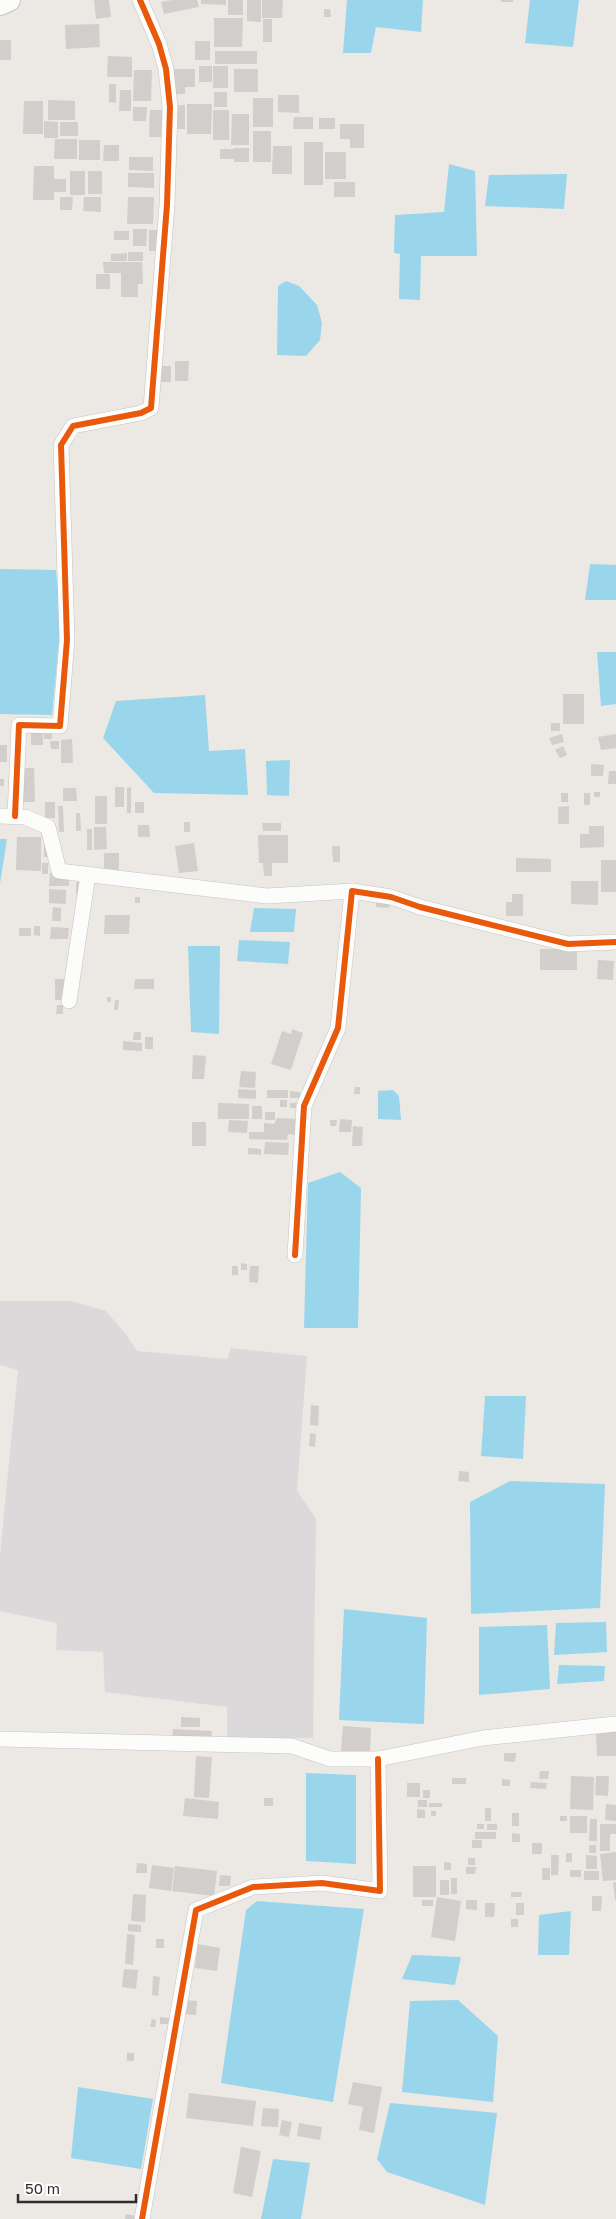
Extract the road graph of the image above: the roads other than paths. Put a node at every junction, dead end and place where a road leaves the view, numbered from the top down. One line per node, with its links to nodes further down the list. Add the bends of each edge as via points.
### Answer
1 (9, 0): 3 (street)
2 (140, 0): 4 (street, via 159,44 166,69 170,107 167,205 151,408 141,413 73,426 61,445 67,640 60,726 18,725)
3 (0, 4)
4 (7, 816): 5 (street, via 25,816 48,828 59,871)
5 (88, 874): 6 (street, via 267,896); 8 (street)
6 (352, 891): 7 (street, via 391,897 568,944); 9 (street, via 338,1028 304,1106)
7 (616, 942)
8 (69, 1000)
9 (295, 1255)
10 (616, 1724): 12 (street, via 483,1738)
11 (0, 1739): 12 (street, via 292,1746 330,1759)
12 (378, 1759): 13 (street, via 380,1891 322,1883 253,1887 196,1910)
13 (142, 2219)

